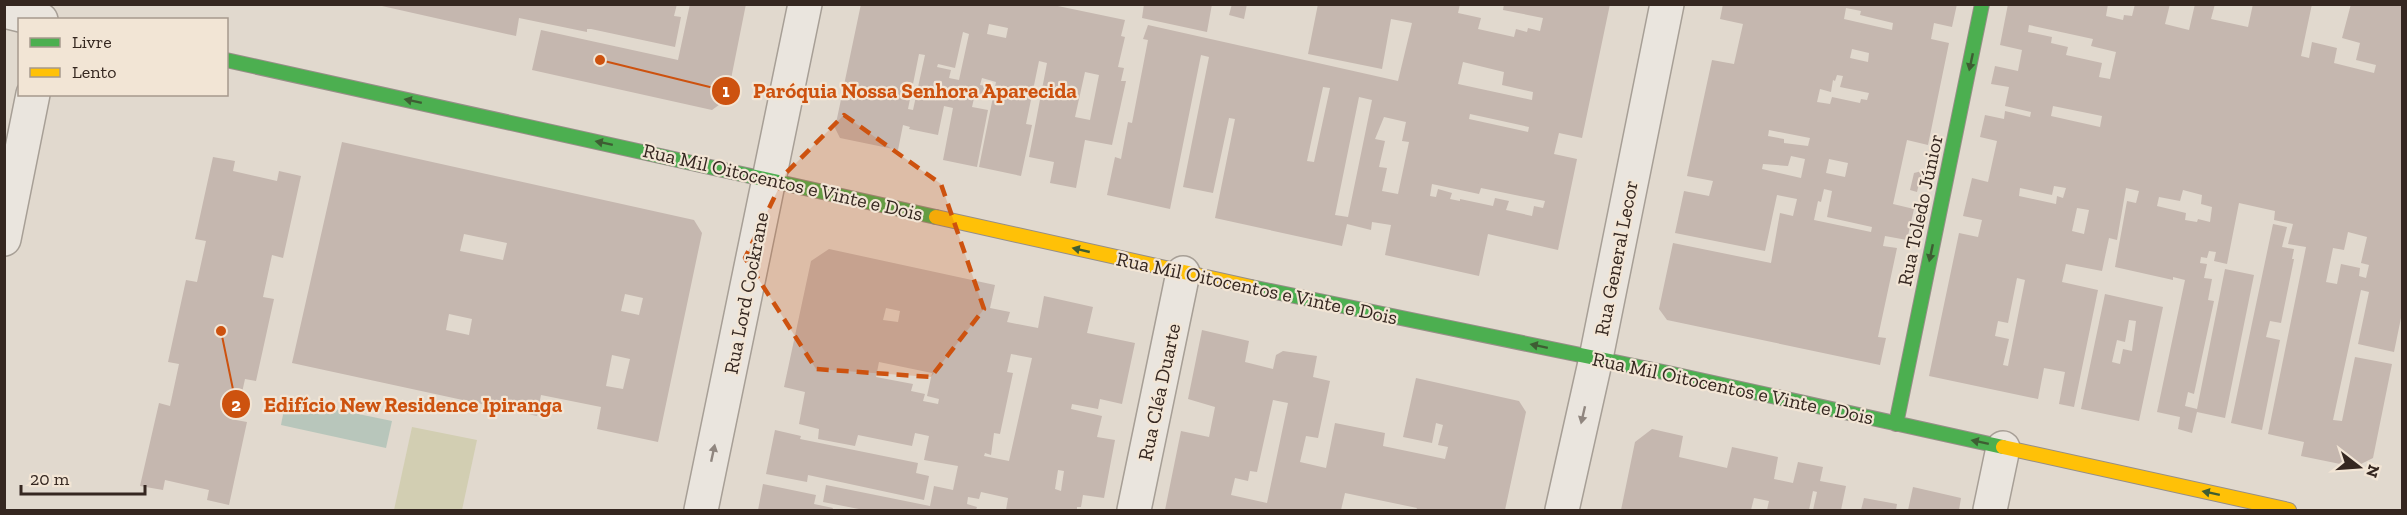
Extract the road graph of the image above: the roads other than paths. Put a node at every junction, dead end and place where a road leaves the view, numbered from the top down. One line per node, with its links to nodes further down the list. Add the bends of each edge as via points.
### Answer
1 (805, 4): 8 (street, Rua Lord Cockrane)
2 (1667, 4): 11 (street, Rua General Lecor)
3 (1982, 4): 12 (street, Rua Toledo Júnior, one-way to 12)
4 (4, 11): 5 (street)
5 (33, 18)
6 (228, 60): 8 (street, Rua Mil Oitocentos e Vinte e Dois, one-way to 6)
7 (33, 96): 9 (street)
8 (769, 178): 10 (street, Rua Mil Oitocentos e Vinte e Dois, one-way to 8); 14 (street, Rua Lord Cockrane, one-way to 8)
9 (4, 239)
10 (1183, 273): 11 (street, Rua Mil Oitocentos e Vinte e Dois, one-way to 10); 15 (street, Rua Cléa Duarte)
11 (1596, 358): 12 (street, Rua Mil Oitocentos e Vinte e Dois); 16 (street, Rua General Lecor, one-way to 16)
12 (1896, 424): 13 (street, Rua Mil Oitocentos e Vinte e Dois, one-way to 12)
13 (2004, 448): 17 (street); 18 (street, Rua Mil Oitocentos e Vinte e Dois, one-way to 13)
14 (701, 510)
15 (1134, 510)
16 (1562, 510)
17 (1990, 510)
18 (2289, 510)

